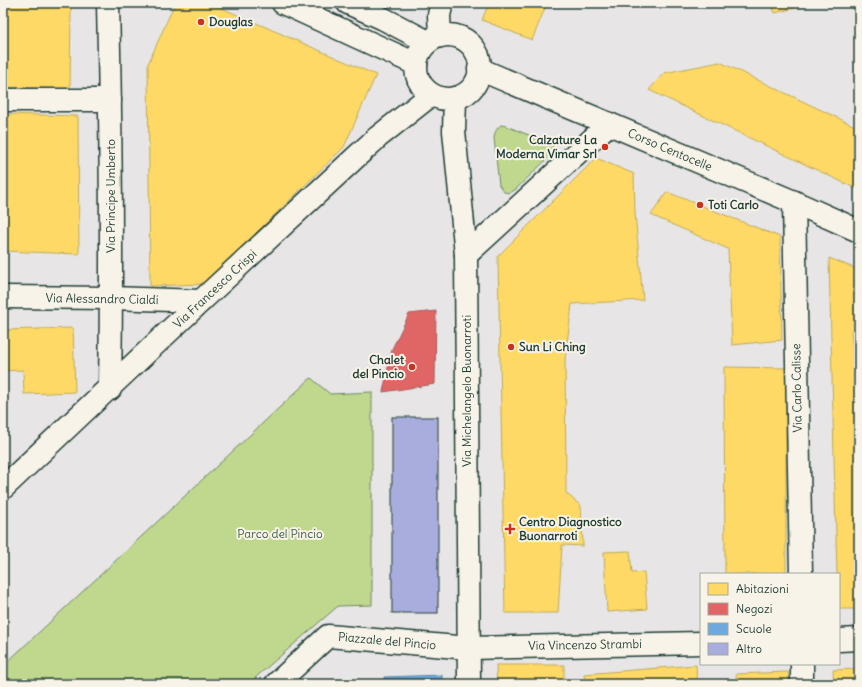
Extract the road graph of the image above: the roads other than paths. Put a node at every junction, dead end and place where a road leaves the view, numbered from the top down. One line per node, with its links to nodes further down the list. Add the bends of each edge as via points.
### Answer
1 (108, 3): 11 (street, Via Principe Umberto)
2 (283, 3): 6 (street)
3 (348, 3): 5 (street)
4 (442, 3): 5 (street)
5 (434, 39): 6 (street, via 422,48); 7 (street, via 452,36 469,43 479,59)
6 (416, 64): 8 (street, via 419,81)
7 (480, 70): 9 (street, via 471,89); 12 (street, Corso Centocelle)
8 (431, 95): 9 (street); 18 (street, Via Francesco Crispi, via 378,136)
9 (455, 98): 15 (street, Via Michelangelo Buonarroti, via 454,131)
10 (3, 100): 11 (street)
11 (110, 100): 17 (street, Via Principe Umberto)
12 (609, 124): 13 (street, Corso Centocelle); 15 (street)
13 (794, 202): 14 (street, Corso Centocelle); 21 (street, Via Carlo Calisse)
14 (859, 231)
15 (466, 255): 25 (street, Via Michelangelo Buonarroti)
16 (3, 297): 17 (street, Via Alessandro Cialdi)
17 (111, 298): 18 (street, Via Alessandro Cialdi); 19 (street, Via Principe Umberto)
18 (201, 301): 19 (street, Via Francesco Crispi)
19 (110, 388): 20 (street, Via Francesco Crispi)
20 (3, 488)
21 (801, 573)
22 (859, 639): 23 (street)
23 (840, 640)
24 (700, 643): 25 (street, Via Vincenzo Strambi)
25 (469, 648): 27 (street, Piazzale del Pincio, via 328,636); 28 (street, Via Michelangelo Buonarroti)
26 (802, 665): 29 (street)
27 (276, 684)
28 (469, 684)
29 (802, 684)

